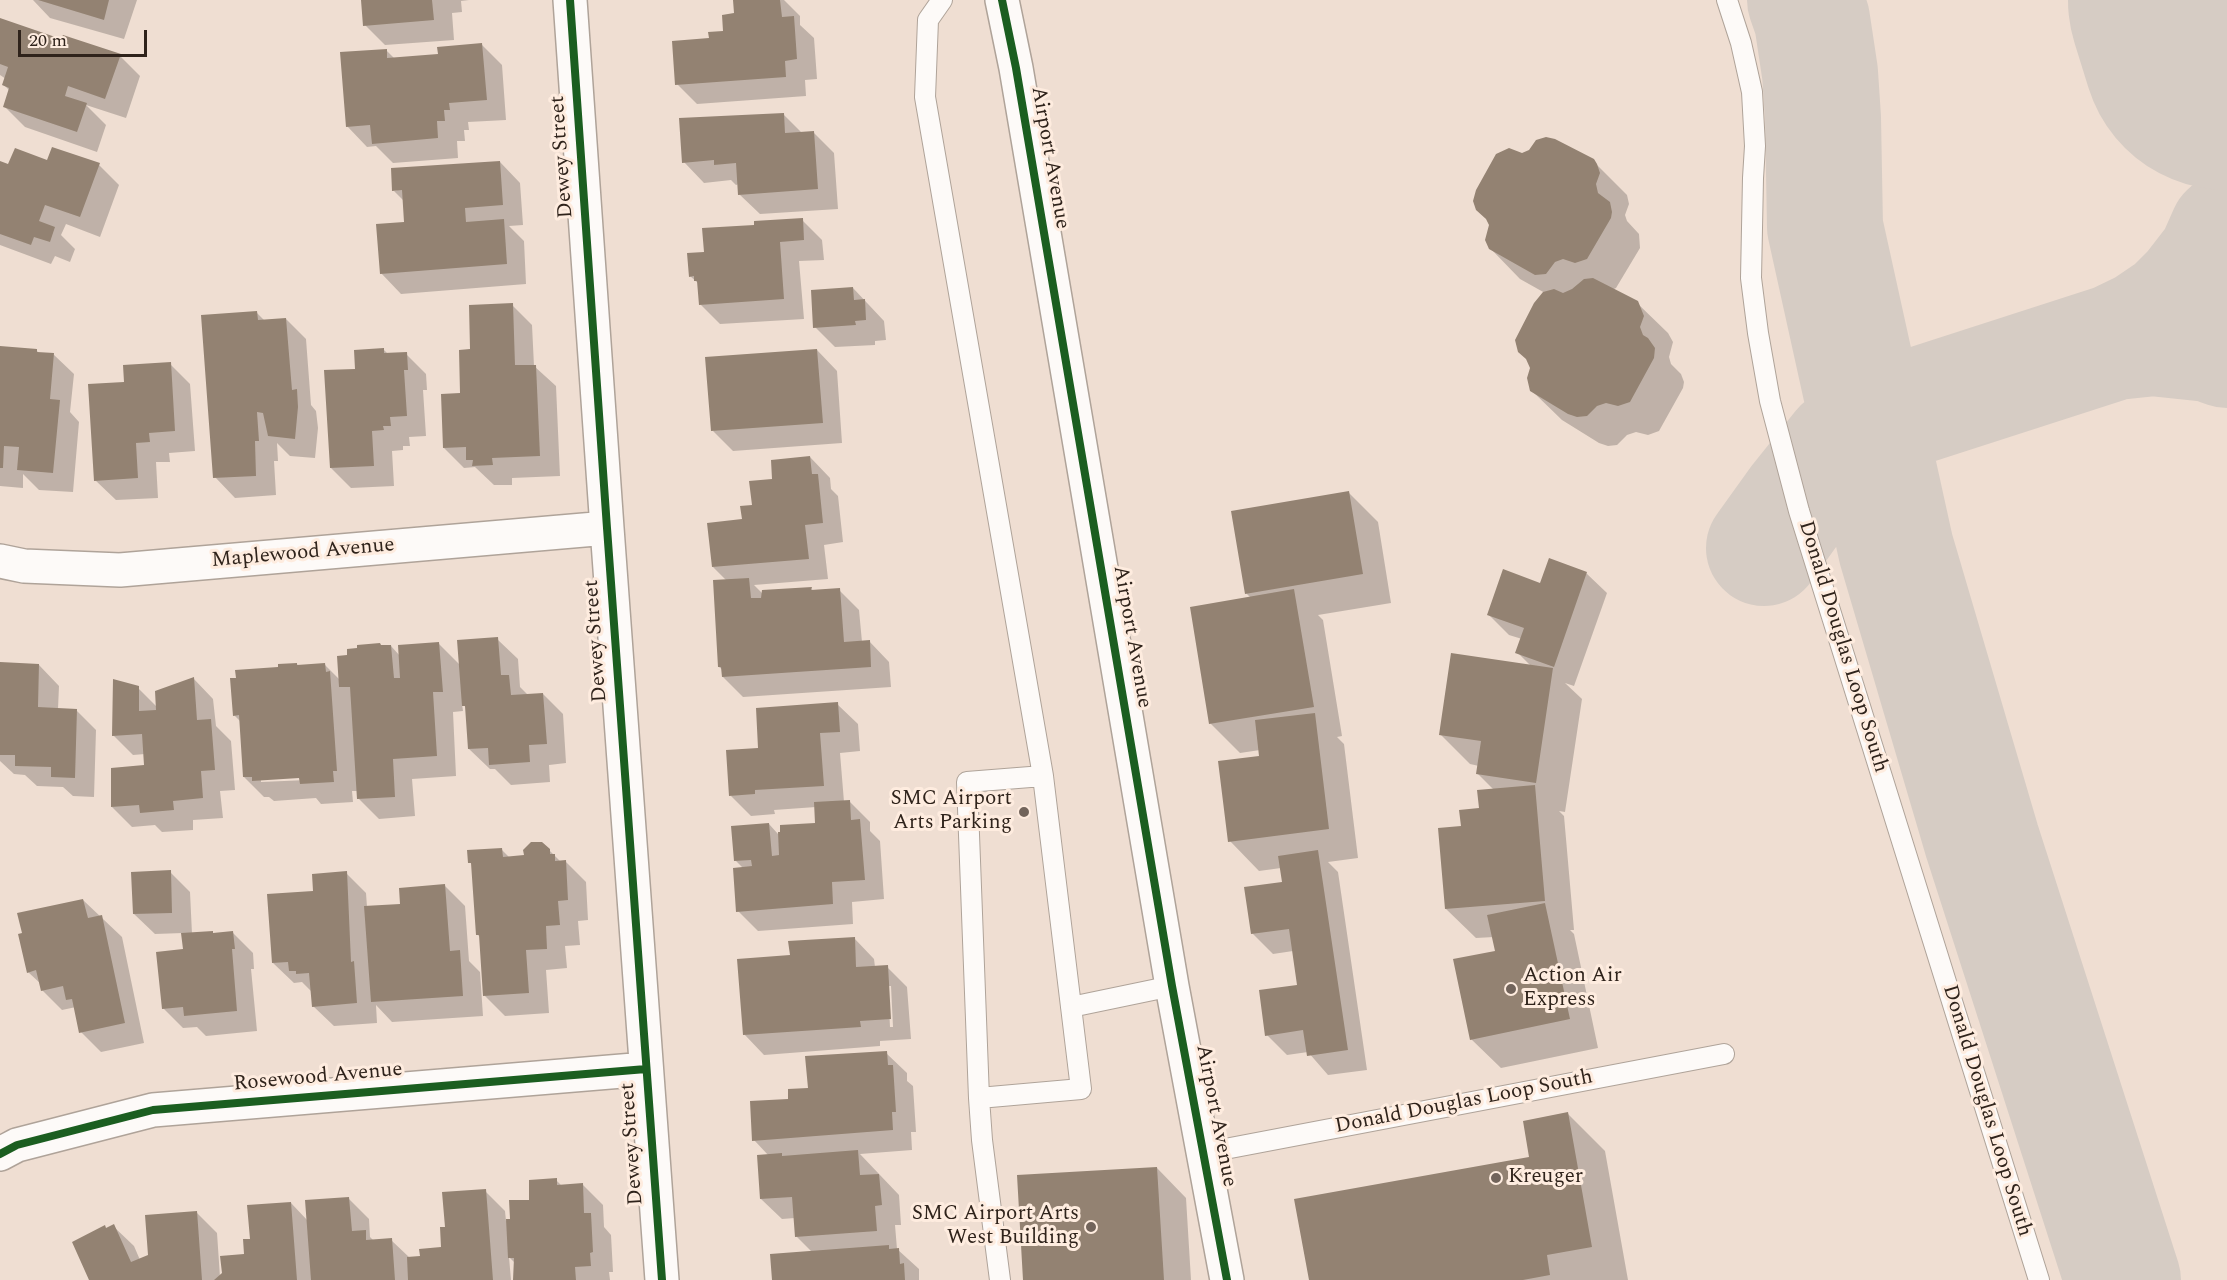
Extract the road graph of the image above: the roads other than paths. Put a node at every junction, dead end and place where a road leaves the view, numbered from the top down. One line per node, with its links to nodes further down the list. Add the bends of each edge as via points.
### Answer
1 (570, 0): 5 (street, Dewey Street)
2 (942, 0): 7 (lane, via 928,20 925,97)
3 (1002, 0): 8 (street, Airport Avenue)
4 (1727, 0): 18 (lane, Donald Douglas Loop South, via 1752,92 1755,146 1751,278 1770,401 1797,502)
5 (606, 528): 6 (street, Maplewood Avenue, via 120,570 24,566); 11 (street, Dewey Street)
6 (0, 561)
7 (1043, 776): 9 (lane); 12 (lane, via 968,782)
8 (1172, 986): 9 (lane); 13 (street, Airport Avenue)
9 (1071, 1007): 12 (lane, via 1081,1089)
10 (1724, 1054): 13 (lane, Donald Douglas Loop South)
11 (646, 1069): 14 (street, Rosewood Avenue, via 153,1110 17,1144); 15 (street, Dewey Street)
12 (979, 1098): 16 (lane)
13 (1204, 1153): 17 (street, Airport Avenue)
14 (0, 1154)
15 (662, 1280)
16 (1000, 1280)
17 (1227, 1280)
18 (2039, 1280)

